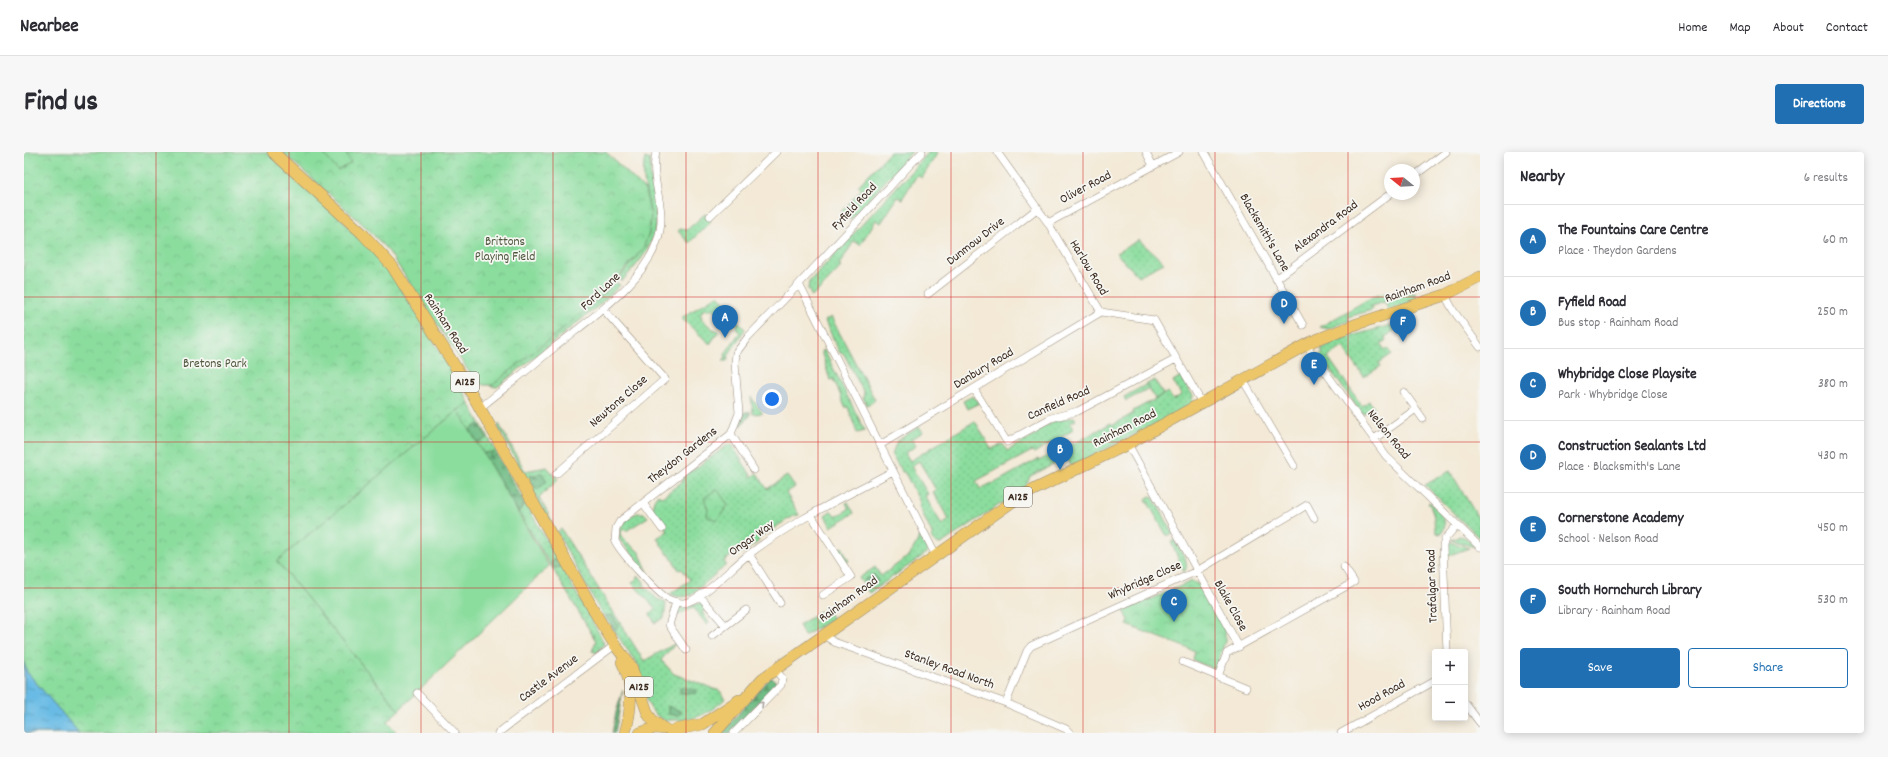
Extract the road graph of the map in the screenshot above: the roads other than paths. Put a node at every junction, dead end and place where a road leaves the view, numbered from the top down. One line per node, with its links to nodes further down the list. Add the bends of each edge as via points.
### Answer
1 (273, 152): 31 (main road, Rainham Road / A125, via 362,233 392,266)
2 (656, 152): 21 (street, Ford Lane, via 653,173 661,214 656,246 640,270)
3 (776, 152): 14 (street)
4 (922, 152): 18 (street, Fyfield Road)
5 (997, 152): 13 (street, Harlow Road)
6 (1146, 152): 10 (street)
7 (1179, 152): 10 (street, Oliver Road)
8 (1204, 152): 17 (street, Blacksmith's Lane)
9 (1446, 152): 11 (street)
10 (1153, 166): 15 (street, Oliver Road)
11 (1420, 172)
12 (1384, 198): 17 (street, Alexandra Road)
13 (1038, 208): 15 (street, Harlow Road); 19 (street, Dunmow Drive)
14 (710, 216)
15 (1048, 223): 22 (street, Harlow Road)
16 (1480, 277): 20 (main road, Rainham Road / A125)
17 (1276, 279): 23 (street, Blacksmith's Lane)
18 (799, 284): 34 (street, Theydon Gardens, via 736,353 739,413); 37 (street)
19 (928, 294)
20 (1445, 295): 24 (main road, Rainham Road / A125, via 1354,325); 25 (street)
21 (603, 309): 31 (street, Ford Lane); 41 (street, Newtons Close, via 664,379)
22 (1101, 312): 26 (street, Harlow Road, via 1154,320); 28 (street, Danbury Road)
23 (1303, 325)
24 (1306, 345): 27 (main road, Rainham Road / A125); 35 (street, Nelson Road)
25 (1480, 348)
26 (1176, 359): 28 (street, Canfield Road, via 1078,411 1052,418 1007,442); 30 (street, Harlow Road)
27 (1243, 380): 30 (main road, Rainham Road / A125); 38 (street)
28 (974, 389): 37 (street, Danbury Road)
29 (1404, 392): 32 (street)
30 (1202, 404): 36 (main road, Rainham Road / A125)
31 (480, 408): 60 (main road, Rainham Road / A125)
32 (1416, 409): 33 (street); 35 (street)
33 (1423, 419)
34 (731, 434): 39 (street); 42 (street, Theydon Gardens)
35 (1374, 439): 45 (street, Nelson Road, via 1386,456)
36 (1128, 444): 49 (main road, Rainham Road / A125, via 1018,497); 51 (street, Blake Close)
37 (880, 445): 40 (street)
38 (1294, 466)
39 (754, 470)
40 (893, 471): 43 (street, Ongar Way); 49 (street)
41 (556, 474)
42 (643, 503): 46 (street, Theydon Gardens); 54 (street, Theydon Gardens, via 620,521 614,535 615,542 662,594)
43 (811, 515): 48 (street, Ongar Way); 52 (street, via 851,577)
44 (1314, 518): 51 (street, Whybridge Close, via 1306,505)
45 (1457, 525): 47 (street, Nelson Road); 62 (street, Trafalgar Road, via 1445,539 1443,546)
46 (662, 529)
47 (1480, 547)
48 (749, 554): 53 (street, Ongar Way); 55 (street)
49 (935, 554): 58 (main road, Rainham Road / A125)
50 (1344, 566): 61 (street, Blake Close, via 1354,582)
51 (1197, 571): 61 (street, Blake Close); 71 (street, Whybridge Close, via 1031,646)
52 (823, 595)
53 (700, 596): 54 (street, Ongar Way, via 687,602); 57 (street)
54 (676, 602): 63 (street, via 669,624)
55 (780, 603)
56 (746, 610): 57 (street)
57 (725, 625): 59 (street)
58 (824, 635): 65 (main road, Rainham Road / A125); 71 (street, Stanley Road North, via 834,642)
59 (712, 636)
60 (615, 645): 74 (main road, Rainham Road / A125, via 631,666 648,714 653,721); 77 (street, Castle Avenue); 78 (main road, Rainham Road / A125, via 629,684 631,709)
61 (1239, 647): 66 (street, via 1227,653)
62 (1447, 649)
63 (686, 650)
64 (1183, 662): 66 (street)
65 (775, 670): 70 (main road, Rainham Road / A125, via 762,679); 81 (street, one-way to 65, via 781,684 782,678)
66 (1218, 676): 68 (street)
67 (1432, 683): 82 (street, Hood Road)
68 (1246, 688)
69 (417, 693): 76 (street)
70 (750, 693): 74 (main road, Rainham Road / A125, via 703,724); 80 (main road, Rainham Road / A125)
71 (1006, 703): 75 (street, Stanley Road North)
72 (1468, 707): 73 (street)
73 (1480, 723)
74 (668, 731): 79 (main road, via 647,729)
75 (1068, 731)
76 (455, 733)
77 (498, 733)
78 (625, 733)
79 (640, 733)
80 (715, 733)
81 (734, 733)
82 (1342, 733)

